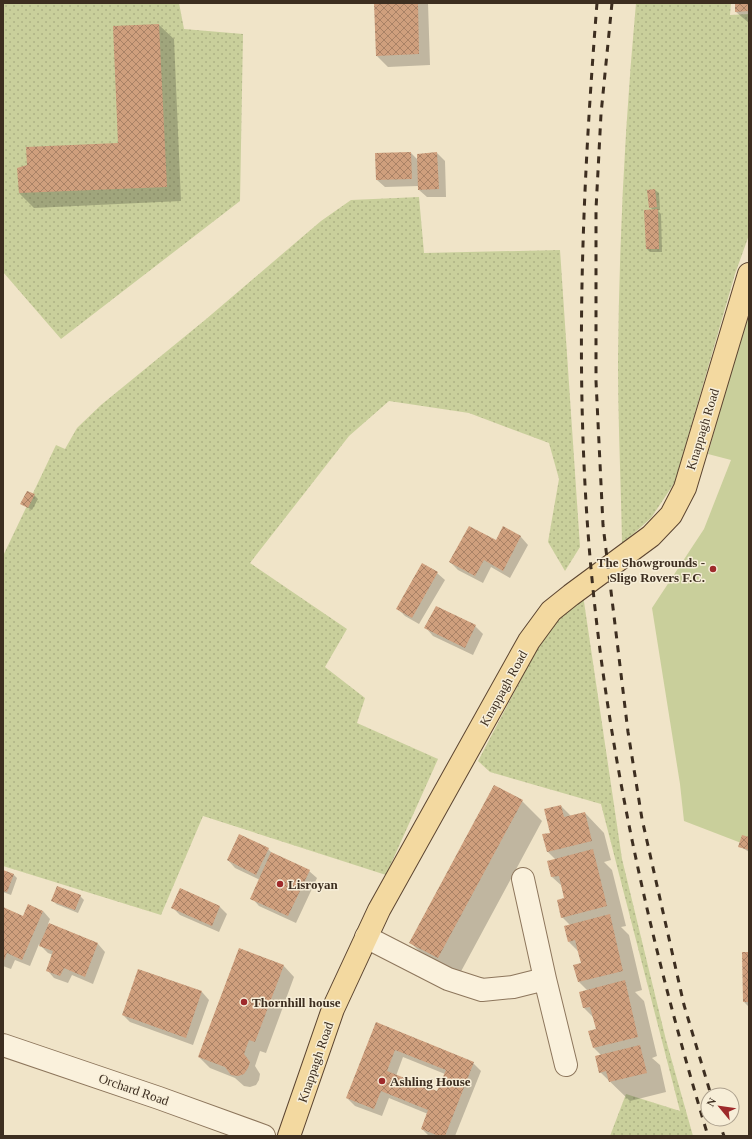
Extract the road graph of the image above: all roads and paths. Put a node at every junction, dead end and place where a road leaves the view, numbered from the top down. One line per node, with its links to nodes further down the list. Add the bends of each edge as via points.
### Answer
1 (749, 274): 3 (main road, Knappagh Road, via 685,488 671,515 651,536 551,611 529,641)
2 (523, 879): 4 (street)
3 (366, 937): 4 (street, via 448,979 482,990 513,987); 8 (main road, Knappagh Road, via 333,1009)
4 (545, 979): 6 (street)
5 (3, 1045): 7 (street, Orchard Road)
6 (566, 1065)
7 (264, 1136)
8 (289, 1136)

